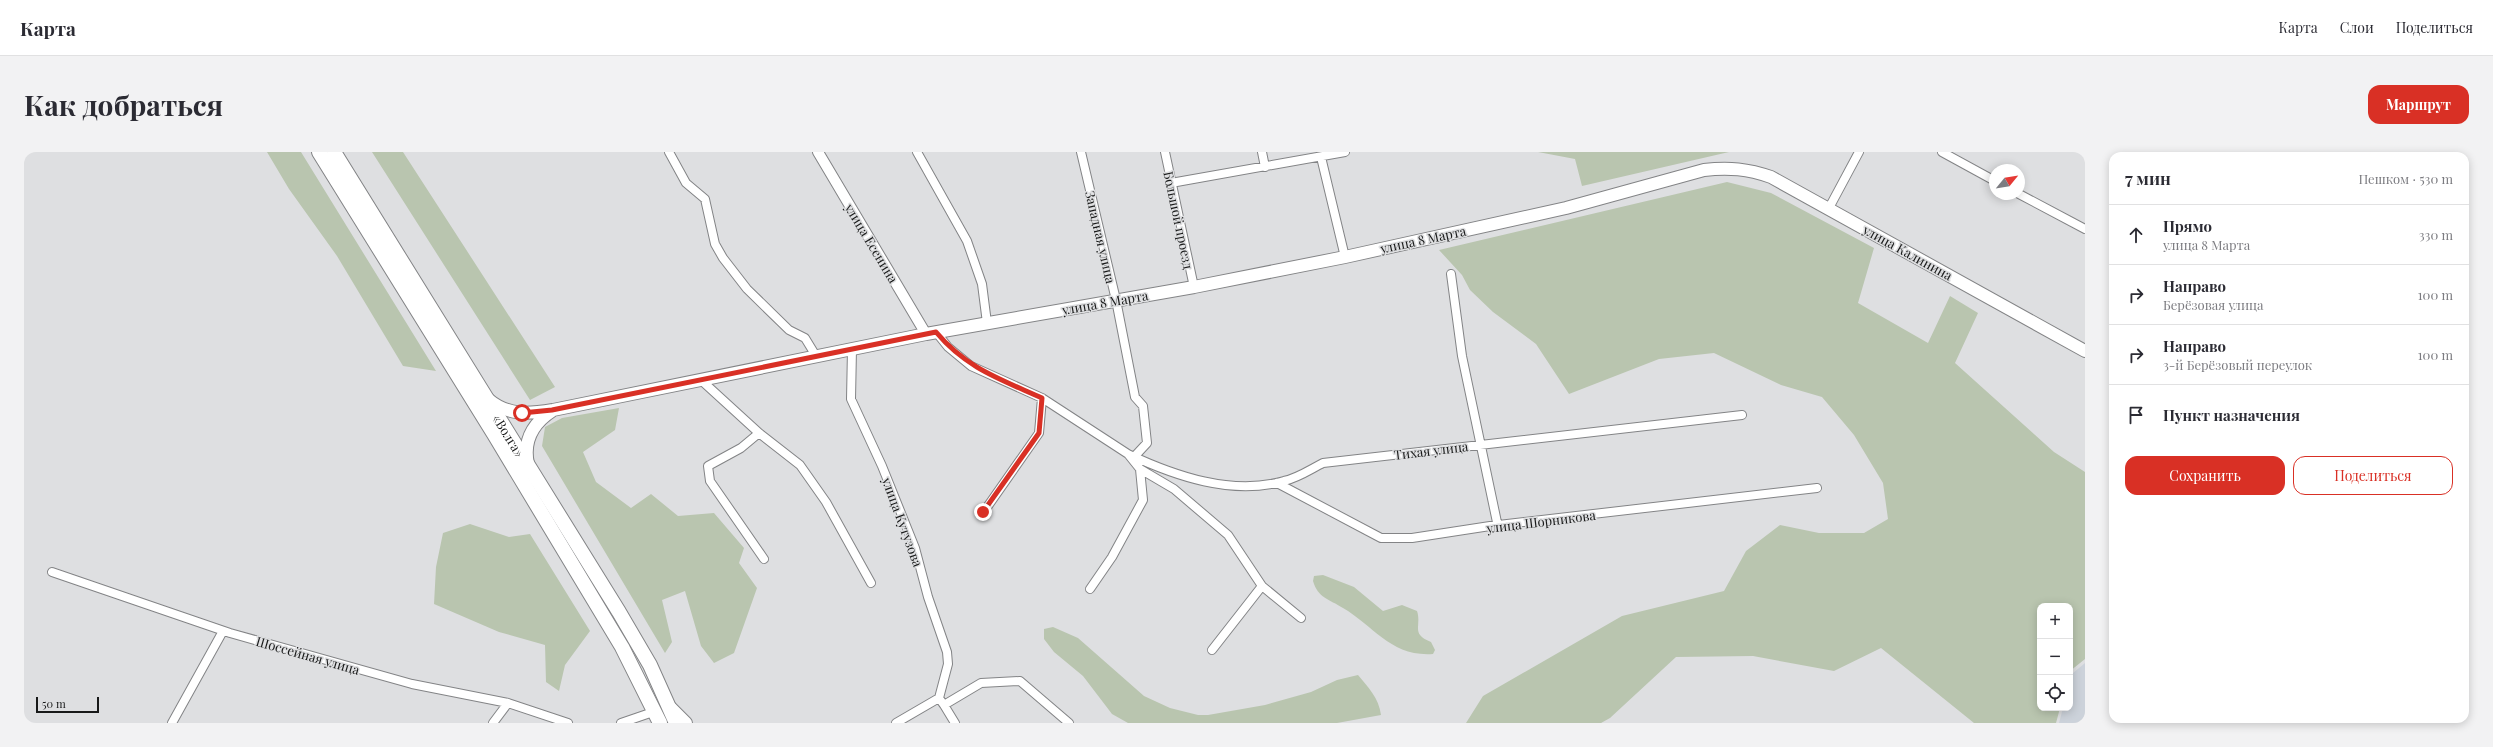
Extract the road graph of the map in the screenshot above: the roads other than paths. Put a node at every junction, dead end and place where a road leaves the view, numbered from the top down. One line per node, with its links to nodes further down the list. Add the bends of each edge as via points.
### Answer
1 (319, 152): 54 (highway, «Волга», via 535,502 622,647)
2 (334, 152): 30 (highway, «Волга»)
3 (669, 152): 28 (street, via 686,183 705,199 715,244 723,258 747,289 789,330 805,338)
4 (818, 152): 25 (street, улица Есенина)
5 (917, 152): 24 (street, via 968,241 982,284)
6 (1081, 152): 23 (street, Западная улица)
7 (1165, 152): 16 (street, Большой проезд)
8 (1262, 152): 13 (street)
9 (1345, 152): 12 (street)
10 (1859, 152): 18 (street)
11 (1942, 152): 15 (street)
12 (1321, 157): 13 (street); 20 (street)
13 (1265, 167): 16 (street)
14 (1725, 168): 18 (main road, улица Калинина, via 1749,170 1771,178); 20 (main road, улица 8 Марта, via 1704,170 1566,208)
15 (1989, 178)
16 (1171, 183): 22 (street, Большой проезд)
17 (2025, 197): 19 (street)
18 (1829, 208): 27 (main road, улица Калинина)
19 (2085, 229)
20 (1345, 257): 22 (main road, улица 8 Марта)
21 (1451, 274): 35 (street, via 1462,356)
22 (1194, 287): 23 (main road, улица 8 Марта)
23 (1116, 300): 24 (main road, улица 8 Марта); 36 (street, Западная улица, via 1135,397 1143,406 1147,444)
24 (987, 323): 25 (main road, улица 8 Марта)
25 (931, 333): 26 (main road, улица 8 Марта); 31 (street, via 971,366)
26 (852, 349): 28 (main road, улица 8 Марта); 51 (street, улица Кутузова, via 851,399 882,466 915,548 928,598 947,652 948,664)
27 (2085, 351)
28 (816, 356): 29 (main road, улица 8 Марта)
29 (701, 380): 32 (main road, улица 8 Марта); 34 (street)
30 (486, 397): 32 (main road, улица 8 Марта, via 507,411 532,414); 37 (highway, «Волга»)
31 (1042, 398): 36 (street); 41 (street, via 1039,433)
32 (552, 410): 37 (main road, via 536,424 530,434 526,448)
33 (1742, 415): 35 (street, Тихая улица)
34 (759, 433): 43 (street, via 741,448 708,466 710,481); 45 (street, via 800,465 826,502)
35 (1481, 444): 39 (street, Тихая улица, via 1323,463); 42 (street)
36 (1131, 455): 38 (street); 39 (street, Тихая улица, via 1164,470 1206,481 1242,487)
37 (528, 464): 53 (highway, «Волга», via 619,612)
38 (1140, 469): 46 (street, via 1174,489 1228,535); 47 (street, via 1143,500 1112,557)
39 (1277, 483): 42 (street, улица Шорникова, via 1381,538 1412,538)
40 (1817, 488): 42 (street, улица Шорникова)
41 (983, 512)
42 (1498, 527)
43 (764, 559)
44 (52, 572): 49 (street, Шоссейная улица)
45 (871, 583)
46 (1262, 586): 48 (street); 50 (street)
47 (1090, 589)
48 (1301, 618)
49 (223, 631): 52 (street, Шоссейная улица, via 412,684); 55 (street)
50 (1212, 650)
51 (941, 701): 62 (street); 63 (street); 64 (street, via 981,683 1020,681)
52 (508, 703): 57 (street); 58 (street, Шоссейная улица)
53 (670, 707): 60 (highway, «Волга»); 61 (main road)
54 (658, 717): 59 (street)
55 (175, 720): 56 (street)
56 (182, 723)
57 (494, 723)
58 (568, 723)
59 (621, 723)
60 (676, 723)
61 (686, 723)
62 (896, 723)
63 (955, 723)
64 (1069, 723)

